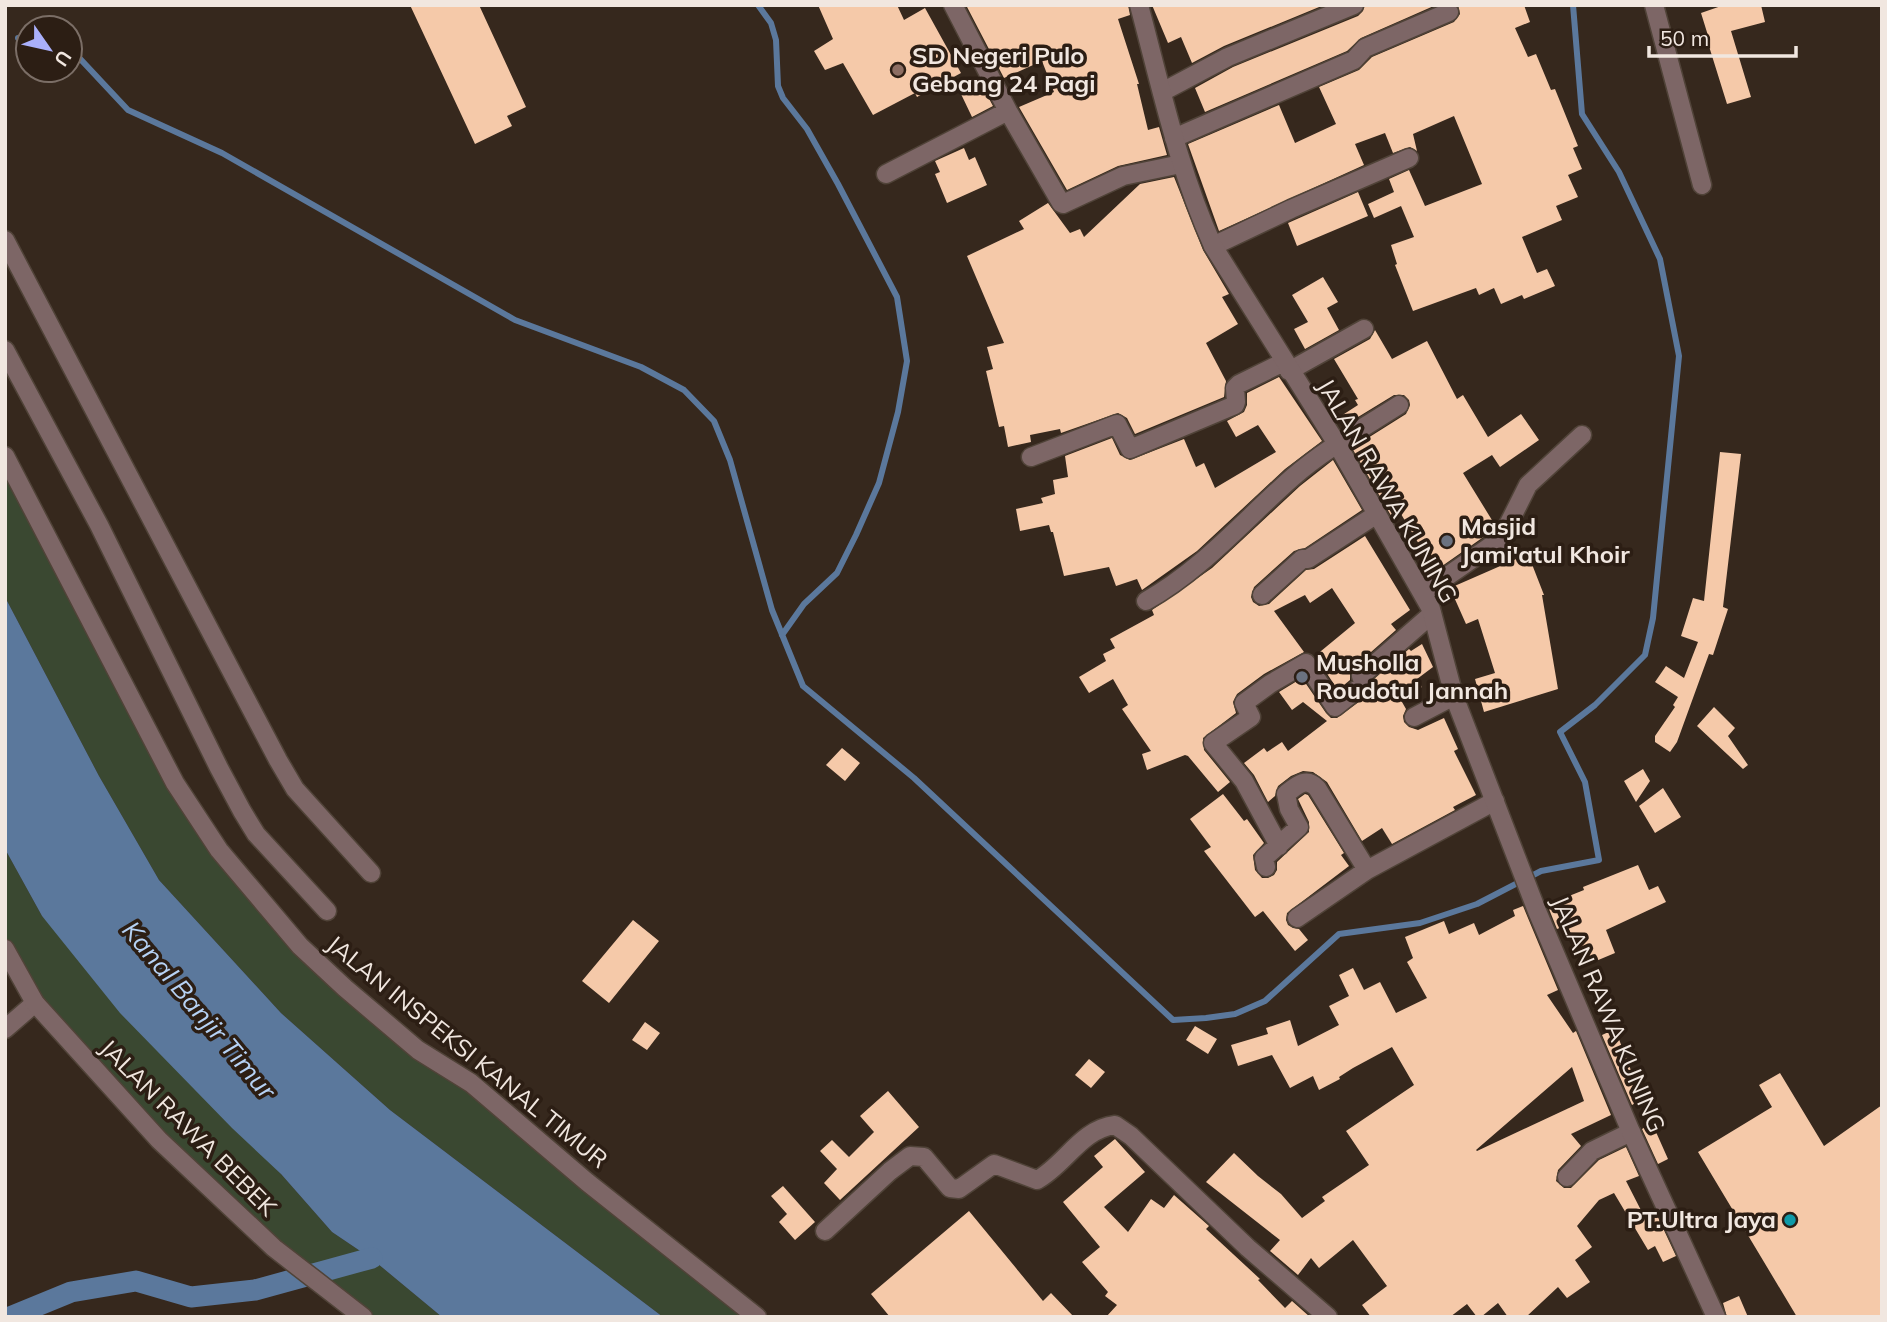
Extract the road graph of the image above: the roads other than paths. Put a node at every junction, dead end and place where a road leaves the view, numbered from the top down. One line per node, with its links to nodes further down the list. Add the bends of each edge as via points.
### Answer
1 (953, 5): 7 (street)
2 (1139, 5): 6 (street, JALAN RAWA KUNING)
3 (1354, 5): 6 (street, via 1228,57)
4 (1654, 5): 12 (street)
5 (1449, 12): 8 (street, via 1365,48 1354,60)
6 (1162, 92): 8 (street, JALAN RAWA KUNING)
7 (1007, 111): 10 (street, via 1063,204 1123,176); 11 (street)
8 (1174, 138): 10 (street, JALAN RAWA KUNING)
9 (1409, 158): 14 (street)
10 (1181, 164): 14 (street, JALAN RAWA KUNING)
11 (886, 174)
12 (1702, 185)
13 (5, 240): 34 (street, via 278,760 295,789)
14 (1213, 246): 17 (street, JALAN RAWA KUNING)
15 (1364, 329): 17 (street)
16 (5, 350): 35 (street, via 99,525 242,811 256,834)
17 (1286, 366): 20 (street, JALAN RAWA KUNING); 22 (street, via 1238,384 1236,404 1130,449 1117,424)
18 (1399, 405): 20 (street)
19 (1582, 435): 24 (street, via 1528,485 1502,539)
20 (1337, 444): 23 (street, JALAN RAWA KUNING); 26 (street, via 1296,474 1183,577)
21 (5, 456): 44 (street, JALAN INSPEKSI KANAL TIMUR, via 175,783 219,850 300,946 418,1050 471,1083)
22 (1031, 457)
23 (1377, 514): 24 (street, JALAN RAWA KUNING); 25 (street, via 1303,559)
24 (1423, 593): 27 (street, JALAN RAWA KUNING)
25 (1262, 595)
26 (1146, 601)
27 (1432, 614): 28 (street, JALAN RAWA KUNING); 31 (street, via 1361,676 1364,684 1335,707 1307,663 1244,703 1251,717 1213,743 1244,782)
28 (1454, 695): 29 (street); 30 (street, JALAN RAWA KUNING)
29 (1414, 717)
30 (1495, 801): 33 (street); 40 (street, JALAN RAWA KUNING)
31 (1279, 846): 32 (street, via 1264,858); 33 (street, via 1299,827 1286,794 1311,782)
32 (1266, 867)
33 (1367, 870): 36 (street)
34 (371, 873)
35 (327, 911)
36 (1297, 918)
37 (5, 949): 38 (street, JALAN RAWA BEBEK)
38 (35, 1003): 39 (street); 43 (street, JALAN RAWA BEBEK, via 159,1140 274,1248)
39 (5, 1029)
40 (1631, 1132): 41 (street, via 1592,1151); 46 (street, JALAN RAWA KUNING)
41 (1567, 1177)
42 (825, 1231): 45 (street, via 910,1156 924,1157 950,1188 959,1189 994,1164 1037,1180 1083,1140 1104,1126 1115,1125)
43 (362, 1316)
44 (757, 1317)
45 (1328, 1317)
46 (1716, 1317)

